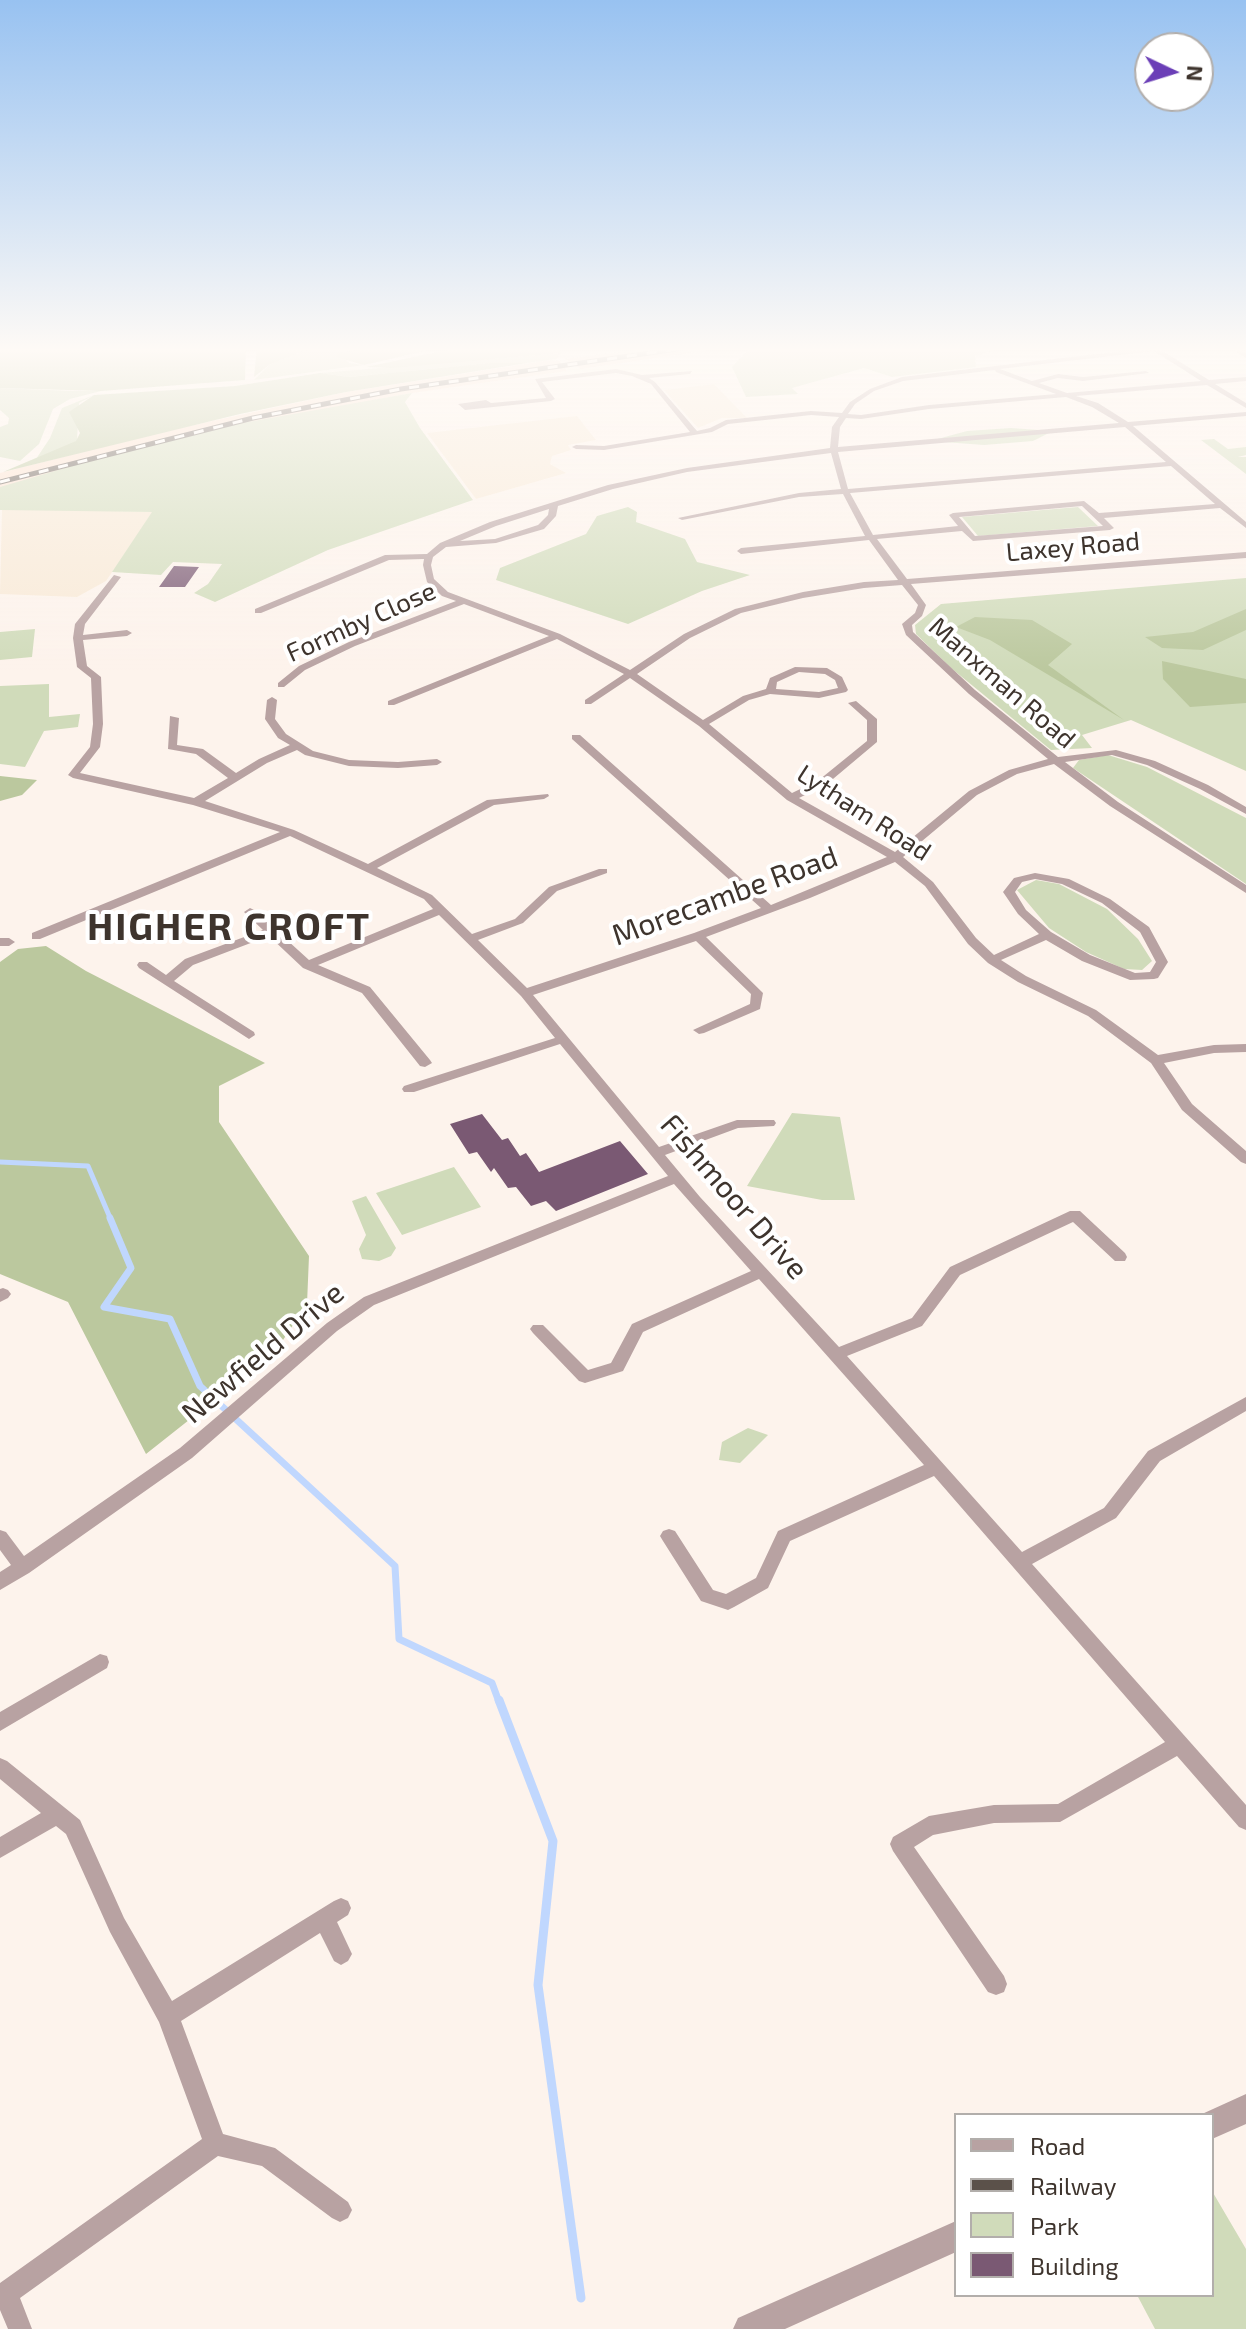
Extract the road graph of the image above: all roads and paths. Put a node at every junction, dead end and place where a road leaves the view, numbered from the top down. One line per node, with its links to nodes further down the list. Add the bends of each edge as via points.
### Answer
1 (792, 456): 6 (street, via 687,470)
2 (836, 456): 5 (street, Manxman Road)
3 (1161, 456): 4 (street)
4 (1170, 464): 5 (street); 7 (street)
5 (845, 491): 9 (street, via 752,502); 12 (street, Manxman Road)
6 (554, 505): 13 (street); 13 (street, via 541,527 496,541)
7 (1221, 506): 8 (street); 10 (street)
8 (1097, 516): 11 (street, via 1084,503 953,515); 11 (street, via 1110,528 973,539)
9 (682, 518)
10 (1246, 526)
11 (963, 528): 12 (street)
12 (869, 535): 14 (street); 18 (street, Manxman Road)
13 (443, 545): 16 (street)
14 (741, 551)
15 (1246, 555): 18 (street, Laxey Road)
16 (429, 556): 19 (street, Lytham Road, via 430,580); 20 (street, via 388,557)
17 (117, 577): 23 (street, via 80,624)
18 (903, 583): 24 (street, Laxey Road, via 803,595 738,611 687,636); 35 (street, Manxman Road, via 922,605 907,624 909,633)
19 (461, 602): 22 (street, Lytham Road); 25 (street, Formby Close, via 352,644 302,668)
20 (258, 611)
21 (127, 633): 23 (street)
22 (557, 636): 24 (street, Lytham Road); 29 (street)
23 (78, 638): 40 (street, Fishmoor Drive, via 82,667 96,677 98,724 95,747 72,773)
24 (631, 674): 28 (street, Laxey Road); 32 (street, Lytham Road)
25 (281, 685)
26 (770, 691): 26 (street, via 819,695 843,690 839,679 827,671 798,669 773,680); 32 (street, via 746,698)
27 (272, 700): 34 (street, via 270,719)
28 (588, 702)
29 (391, 703)
30 (853, 703): 39 (street, via 872,719 872,742 823,782)
31 (174, 718): 37 (street, via 172,747 199,751)
32 (703, 724): 39 (street, Lytham Road)
33 (576, 737): 48 (street)
34 (297, 746): 36 (street, via 349,763); 37 (street)
35 (1056, 760): 41 (street, Morecambe Road, via 1112,752 1164,769); 43 (street, Morecambe Road, via 1013,772 973,793); 46 (street, Manxman Road)
36 (437, 762)
37 (234, 777): 40 (street)
38 (544, 796): 44 (street, via 491,802)
39 (791, 798): 43 (street, Lytham Road)
40 (196, 802): 42 (street, Fishmoor Drive)
41 (1246, 811)
42 (290, 832): 44 (street, Fishmoor Drive); 52 (street)
43 (896, 857): 48 (street, Morecambe Road); 55 (street, Lytham Road, via 929,884)
44 (369, 868): 47 (street, Fishmoor Drive, via 428,897)
45 (603, 871): 54 (street, via 553,889 519,921)
46 (1246, 890)
47 (441, 910): 54 (street, Fishmoor Drive); 57 (street)
48 (770, 910): 53 (street, Morecambe Road)
49 (250, 912): 50 (street)
50 (271, 931): 57 (street); 58 (street, via 189,962)
51 (1047, 935): 51 (street, via 1009,892 1018,880 1035,876 1065,881 1106,901 1145,930 1162,962 1154,975 1134,977); 55 (street)
52 (36, 936)
53 (698, 936): 59 (street, Morecambe Road); 60 (street, via 757,993 756,1006)
54 (471, 938): 59 (street, Fishmoor Drive)
55 (992, 960): 64 (street, Lytham Road, via 1092,1013)
56 (143, 965): 58 (street)
57 (307, 965): 65 (street, via 366,990)
58 (166, 981): 61 (street)
59 (525, 993): 62 (street, Fishmoor Drive)
60 (699, 1030)
61 (249, 1035)
62 (564, 1039): 66 (street); 68 (street, Fishmoor Drive)
63 (1246, 1048): 64 (street)
64 (1156, 1060): 69 (street, Lytham Road, via 1187,1107)
65 (425, 1063)
66 (409, 1089)
67 (769, 1123): 68 (street, via 737,1124)
68 (656, 1153): 70 (street, Fishmoor Drive)
69 (1246, 1159)
70 (677, 1178): 72 (street, Fishmoor Drive); 80 (street, Newfield Drive, via 369,1301 186,1453)
71 (1120, 1257): 74 (street, via 1075,1215 955,1271 917,1322)
72 (762, 1272): 73 (street, via 637,1328 617,1367 585,1377); 74 (street, Fishmoor Drive)
73 (538, 1329)
74 (836, 1354): 76 (street, Fishmoor Drive)
75 (1246, 1403): 79 (street, via 1154,1456 1110,1513)
76 (934, 1468): 77 (street, via 784,1536 762,1583 728,1602 707,1596); 79 (street, Fishmoor Drive)
77 (669, 1536)
78 (0, 1537): 80 (street)
79 (1019, 1562): 84 (street, Fishmoor Drive)
80 (23, 1568): 81 (street, Newfield Drive)
81 (0, 1582)
82 (100, 1662): 83 (street)
83 (0, 1722)
84 (1178, 1745): 87 (street, Fishmoor Drive); 90 (street, via 1060,1813 994,1814 929,1826 900,1844)
85 (0, 1767): 86 (street)
86 (57, 1814): 88 (street); 91 (street, via 73,1827 117,1925)
87 (1246, 1820)
88 (0, 1848)
89 (341, 1954): 91 (street, via 333,1913)
90 (996, 1984)
91 (168, 2016): 94 (street)
92 (1246, 2109): 93 (street)
93 (1214, 2123)
94 (215, 2144): 95 (street, via 267,2156); 97 (street)
95 (340, 2210)
96 (954, 2237): 99 (street)
97 (3, 2295): 98 (street)
98 (20, 2329)
99 (749, 2329)

